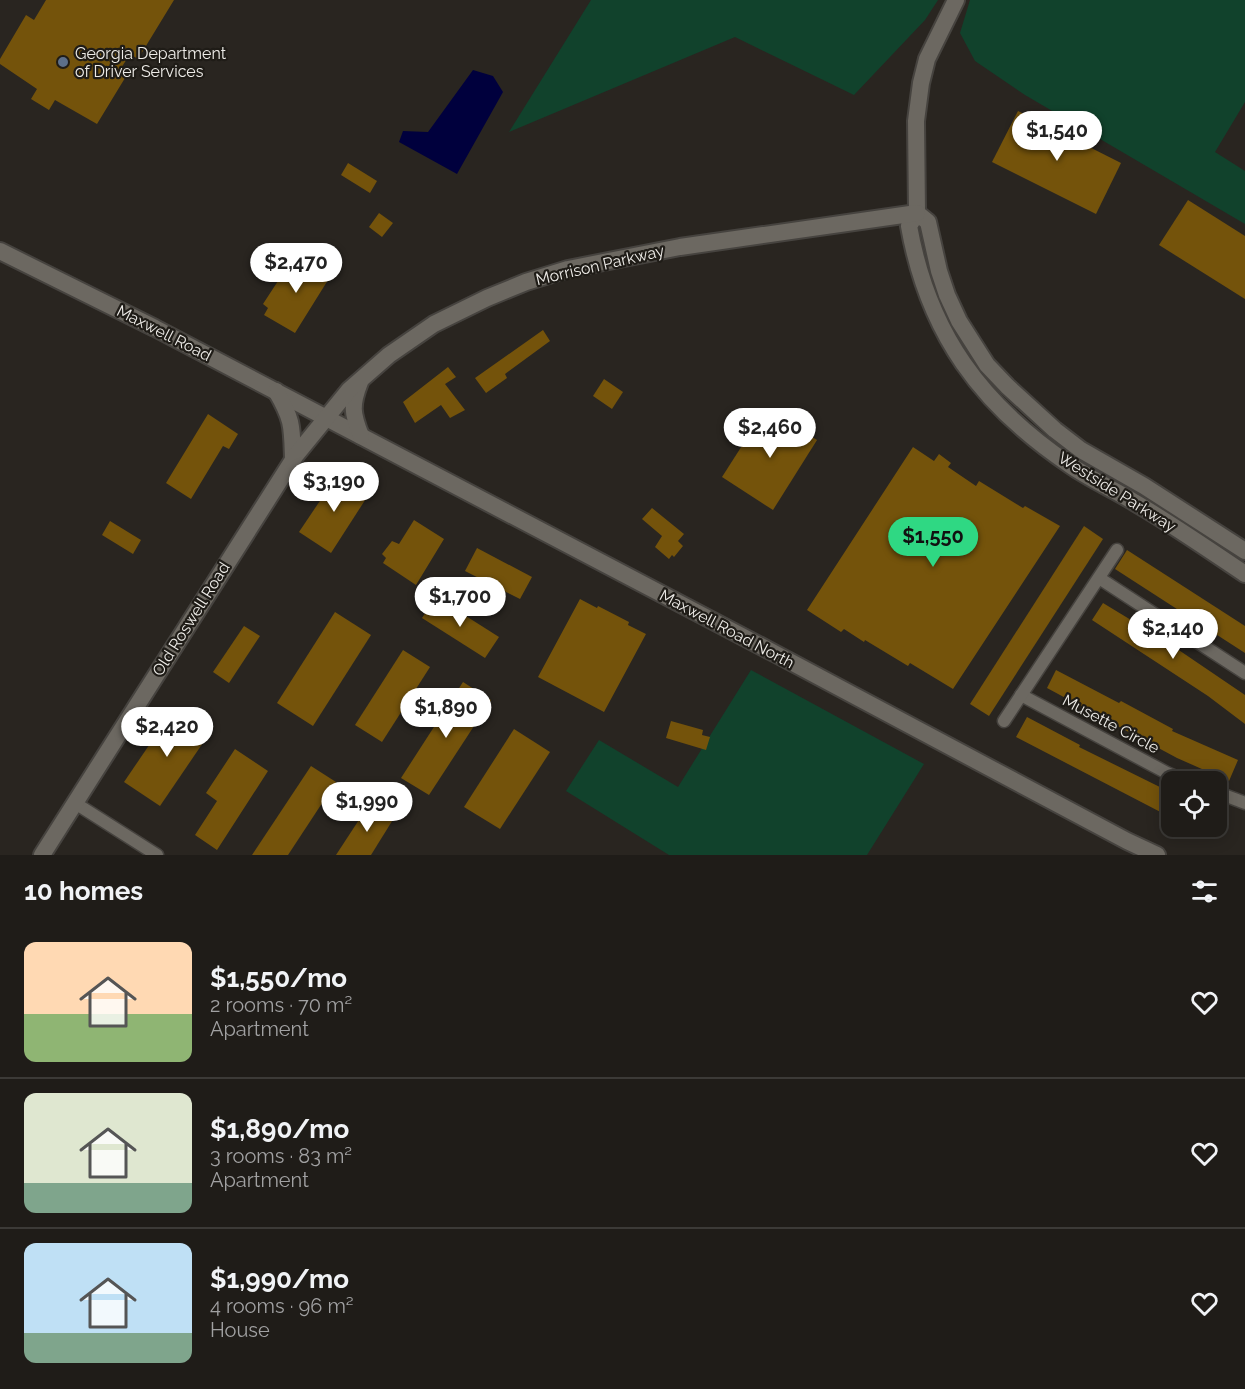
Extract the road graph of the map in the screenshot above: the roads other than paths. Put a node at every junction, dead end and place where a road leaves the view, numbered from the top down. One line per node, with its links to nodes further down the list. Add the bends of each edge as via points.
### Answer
1 (956, 0): 2 (street, Westside Parkway, via 927,59 918,100)
2 (917, 213): 4 (street, Morrison Parkway, via 680,247 568,269 487,298 434,324); 10 (street, Westside Parkway, via 927,222 939,271 959,321 987,365 1007,387 1081,450); 11 (street, Westside Parkway, via 909,226 929,302 972,377 1018,423 1071,466)
3 (0, 251): 5 (street, Maxwell Road)
4 (361, 379): 6 (street, Morrison Parkway); 7 (street, via 353,401 353,416)
5 (275, 391): 6 (street, Maxwell Road); 8 (street, via 288,413)
6 (327, 418): 7 (street, Maxwell Road North); 8 (street, Old Roswell Road)
7 (361, 436): 22 (street, Maxwell Road North)
8 (293, 459): 18 (street, Old Roswell Road)
9 (1117, 550): 12 (street)
10 (1245, 551)
11 (1245, 574)
12 (1099, 578): 13 (street); 14 (street)
13 (1245, 673)
14 (1021, 695): 15 (street); 16 (street, Musette Circle)
15 (1004, 721)
16 (1163, 771)
17 (1227, 796): 19 (street)
18 (75, 803): 20 (street, Old Roswell Road); 21 (street)
19 (1245, 803)
20 (42, 855)
21 (157, 855)
22 (1157, 855)

